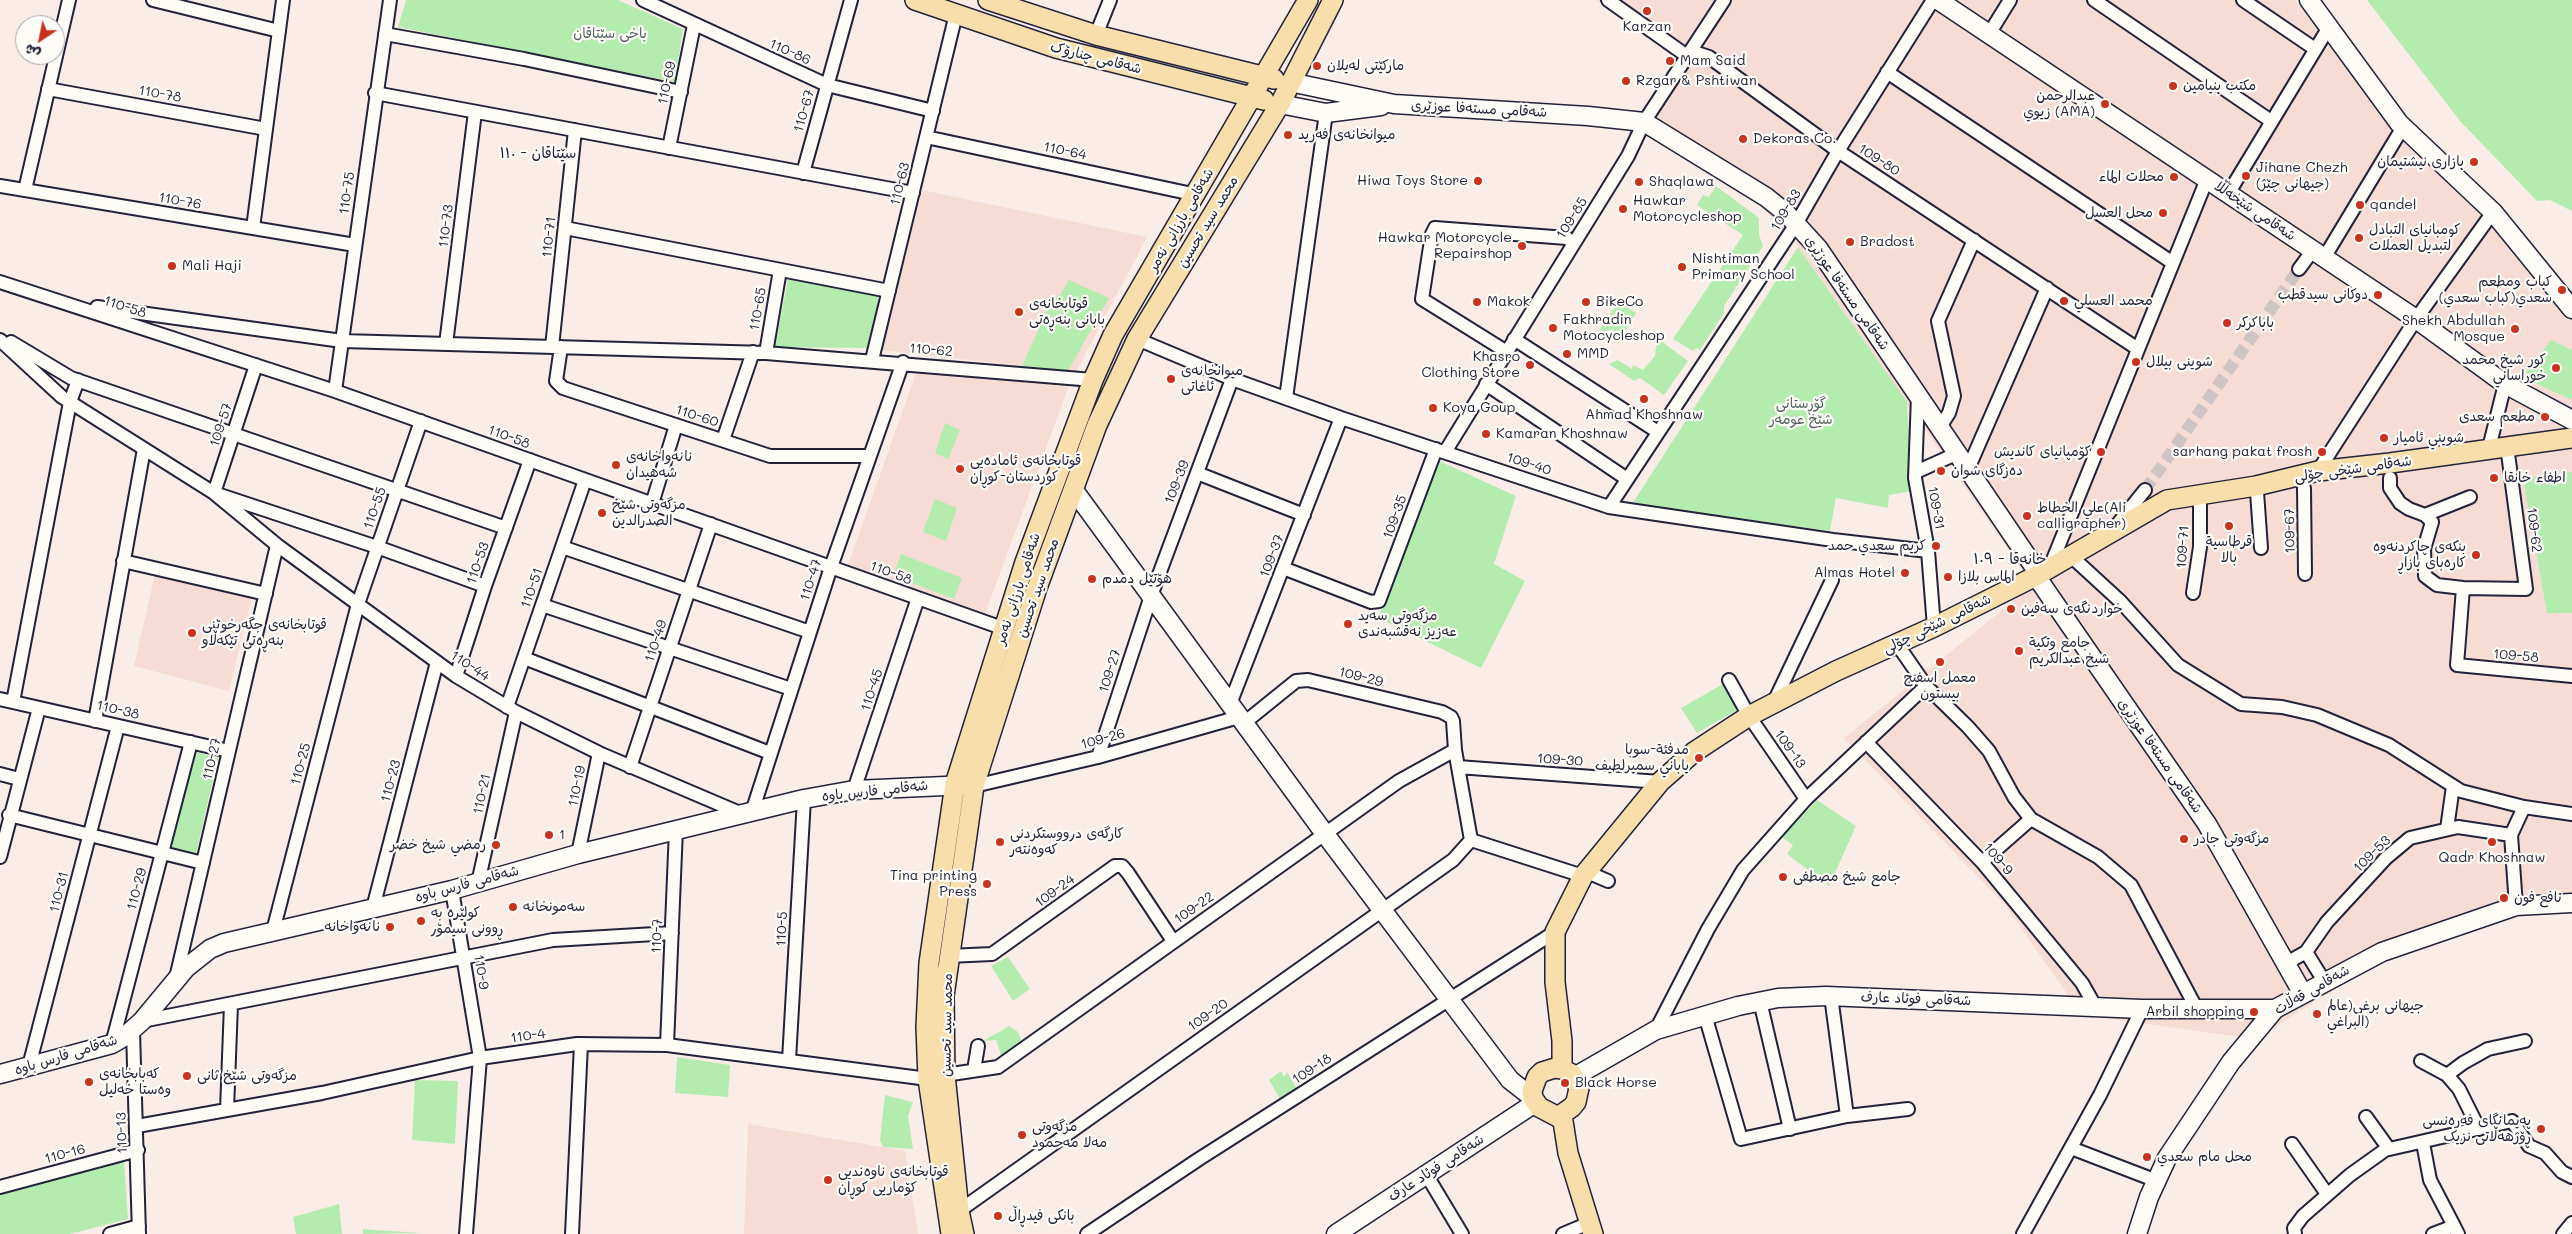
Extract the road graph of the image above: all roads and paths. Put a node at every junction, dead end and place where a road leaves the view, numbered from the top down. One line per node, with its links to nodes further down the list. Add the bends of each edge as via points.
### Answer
1 (69, 0): 33 (street)
2 (153, 0): 23 (street)
3 (283, 0): 23 (street)
4 (390, 0): 24 (street, 110-75)
5 (643, 0): 21 (street, 110-86)
6 (851, 0): 32 (street, 110-67)
7 (915, 0): 20 (main road, شەقامی چنارۆک)
8 (1110, 0): 26 (street)
9 (1308, 0): 30 (main road, شەقامی بارزانی نەمر)
10 (1333, 0): 31 (main road, محمد سید تحسین)
11 (1608, 0): 28 (street)
12 (1724, 0): 28 (street, 109-85)
13 (1933, 0): 29 (street, 109-83)
14 (1938, 0): 25 (main road, شەقامی شێخەڵڵا)
15 (2010, 0): 25 (street)
16 (2094, 0): 42 (street)
17 (2243, 0): 27 (street)
18 (2310, 0): 22 (main road)
19 (1000, 2): 26 (main road, شەقامی چنارۆک)
20 (956, 14): 36 (main road, شەقامی چنارۆک, via 1056,48); 39 (street, 110-63)
21 (694, 25): 32 (street, 110-86); 34 (street, 110-69)
22 (2329, 27): 27 (street); 44 (main road)
23 (279, 31): 45 (street)
24 (385, 34): 34 (street); 35 (street, 110-75)
25 (1989, 34): 51 (main road, شەقامی شێخەڵڵا)
26 (1096, 35): 30 (main road, شەقامی چنارۆک)
27 (2315, 49): 42 (street)
28 (1687, 56): 43 (street, 109-85); 49 (street, 109-80, via 1694,52 1709,57)
29 (1887, 72): 49 (street, 109-83); 65 (street)
30 (1264, 78): 31 (main road, شەقامی چنارۆک); 36 (main road, شەقامی بارزانی نەمر)
31 (1290, 82): 37 (main road, محمد سید تحسین); 38 (main road, شەقامی مستەفا عوزێری)
32 (827, 85): 39 (street, 110-86); 50 (street, 110-67)
33 (48, 89): 45 (street, 110-78); 53 (street)
34 (681, 92): 48 (street, 110-69)
35 (376, 94): 40 (street); 63 (street, 110-75)
36 (1254, 97): 37 (main road, شەقامی چنارۆک); 55 (main road, شەقامی بارزانی نەمر)
37 (1280, 104): 41 (main road, شەقامی مستەفا عوزێری); 75 (main road, محمد سید تحسین)
38 (1394, 104): 41 (main road, شەقامی مستەفا عوزێری); 43 (main road, شەقامی مستەفا عوزێری)
39 (933, 110): 47 (street, 110-63)
40 (475, 112): 46 (street); 78 (street, 110-73)
41 (1326, 113): 93 (street)
42 (2271, 121): 56 (street)
43 (1644, 122): 58 (main road, شەقامی مستەفا عوزێری, via 1766,196); 62 (street, 109-85, via 1628,156)
44 (2403, 127): 57 (main road); 64 (street)
45 (266, 129): 59 (street)
46 (575, 130): 48 (street); 60 (street, 110-71)
47 (926, 137): 54 (street, 110-63); 55 (street, 110-64)
48 (669, 148): 50 (street)
49 (1838, 151): 58 (street, 109-83); 61 (street, 109-80)
50 (802, 173): 54 (street)
51 (2207, 179): 56 (main road, شەقامی شێخەڵڵا); 65 (street)
52 (0, 186): 53 (street, 110-76)
53 (25, 190): 59 (street, 110-76)
54 (913, 193): 70 (street, 110-63)
55 (1197, 194): 88 (main road, شەقامی بارزانی نەمر, via 1114,335)
56 (2228, 194): 64 (main road, شەقامی شێخەڵڵا)
57 (2493, 212): 72 (main road); 73 (street)
58 (1796, 224): 92 (main road, شەقامی مستەفا عوزێری, via 1818,248); 100 (street, 109-83)
59 (253, 228): 63 (street, 110-76)
60 (565, 228): 67 (street); 79 (street, 110-71)
61 (1974, 240): 69 (street, 109-80); 99 (street, via 1938,321 1954,396)
62 (1573, 243): 76 (street, 109-85); 81 (street, via 1567,238 1435,228 1422,299)
63 (355, 245): 77 (street, 110-75)
64 (2319, 254): 66 (street); 73 (main road, شەقامی شێخەڵڵا)
65 (2173, 263): 80 (street)
66 (2299, 269)
67 (780, 270): 70 (street); 82 (street, 110-65)
68 (0, 282): 71 (street, 110-58)
69 (2047, 288): 80 (street, 109-80); 110 (street)
70 (889, 291): 83 (street, 110-63)
71 (64, 303): 77 (street, 110-62); 85 (street, 110-58)
72 (2572, 309)
73 (2416, 319): 90 (main road, شەقامی شێخەڵڵا); 111 (street)
74 (0, 338): 87 (street); 94 (street)
75 (1136, 340): 86 (street, 109-40); 119 (main road, محمد سید تحسین, via 1097,425)
76 (1514, 340): 81 (street, 109-85); 100 (street)
77 (342, 341): 78 (street, 110-62); 91 (street, 110-75)
78 (446, 344): 79 (street, 110-62)
79 (556, 347): 82 (street, 110-62); 98 (street, 110-60, via 556,378 560,387)
80 (2138, 349): 141 (street)
81 (1507, 352): 89 (street, 109-85)
82 (759, 353): 83 (street, 110-62); 103 (street, 110-65)
83 (872, 360): 84 (street, 110-62)
84 (903, 362): 88 (street, 110-62); 108 (street, 110-47)
85 (256, 365): 91 (street, 110-58); 101 (street, 109-57)
86 (1232, 379): 93 (street, 109-40); 113 (street, 109-39)
87 (78, 380): 94 (street); 101 (street)
88 (1093, 380): 154 (main road, شەقامی بارزانی نەمر, via 1024,562)
89 (1486, 384): 106 (street, 109-85); 115 (street)
90 (2505, 384): 96 (main road, شەقامی شێخەڵڵا); 104 (street, 109-62)
91 (335, 391): 97 (street, 110-58)
92 (1918, 395): 99 (main road, شەقامی مستەفا عوزێری); 112 (street, 109-31)
93 (1286, 398): 95 (street, 109-40)
94 (70, 402): 105 (street); 166 (street)
95 (1341, 418): 106 (street, 109-40); 127 (street, 109-37)
96 (2572, 420)
97 (421, 422): 109 (street, 110-58); 118 (street, 110-55)
98 (676, 425): 103 (street, 110-60); 125 (street)
99 (1940, 427): 107 (main road, شەقامی مستەفا عوزێری)
100 (1658, 432): 115 (street, 109-83)
101 (235, 433): 118 (street); 122 (street, 109-57)
102 (2572, 438): 104 (main road, شەقامی شێخی چۆلی)
103 (723, 440): 108 (street, 110-60, via 770,456)
104 (2498, 447): 111 (main road, شەقامی شێخی چۆلی); 145 (street, 109-62, via 2526,589)
105 (144, 449): 122 (street); 138 (street)
106 (1441, 450): 126 (street, 109-40); 140 (street, 109-35, via 1379,600 1371,602)
107 (1958, 453): 110 (main road, شەقامی مستەفا عوزێری); 112 (street)
108 (869, 456): 139 (street, 110-47)
109 (530, 460): 116 (street, 110-58); 130 (street, 110-53)
110 (1968, 469): 141 (main road, شەقامی مستەفا عوزێری)
111 (2318, 471): 131 (main road, شەقامی شێخی چۆلی, via 2256,486 2167,500)
112 (1916, 472): 136 (street, 109-31)
113 (1197, 473): 127 (street); 149 (street, 109-39)
114 (2390, 478): 128 (street, via 2390,488 2400,503)
115 (1627, 479): 126 (street, 109-83)
116 (585, 480): 125 (street, 110-58); 134 (street, 110-51)
117 (2304, 488): 142 (street, 109-67)
118 (397, 489): 130 (street); 133 (street, 110-55)
119 (1073, 489): 149 (main road); 187 (main road, محمد سید تحسین)
120 (2145, 490): 131 (street)
121 (2257, 492): 135 (street)
122 (214, 494): 132 (street, 110-44); 133 (street)
123 (2470, 497): 128 (street)
124 (2200, 502): 147 (street, 109-71, via 2200,547)
125 (652, 504): 129 (street, 110-58)
126 (1609, 507): 136 (street, 109-40)
127 (1304, 515): 140 (street, 109-37)
128 (2425, 515): 145 (street, via 2432,522 2424,549 2425,576 2437,585)
129 (711, 524): 139 (street, 110-58); 146 (street, 110-49)
130 (506, 528): 144 (street, 110-53)
131 (2110, 535): 137 (main road, شەقامی شێخی چۆلی)
132 (277, 545): 148 (street, 110-27); 151 (street, 110-44)
133 (377, 547): 144 (street); 151 (street, 110-55)
134 (562, 547): 146 (street); 152 (street, 110-51)
135 (2261, 548)
136 (1928, 551): 153 (street, 109-31)
137 (2072, 557): 141 (main road, شەقامی شێخی چۆلی); 188 (street, via 2122,602 2178,665 2241,704 2282,707 2317,715 2389,744)
138 (123, 561): 148 (street); 173 (street)
139 (831, 567): 150 (street, 110-58); 155 (street, 110-47)
140 (1283, 568): 171 (street, 109-37)
141 (2042, 572): 153 (main road, شەقامی شێخی چۆلی); 223 (main road, شەقامی مستەفا عوزێری, via 2207,824)
142 (2305, 574)
143 (1832, 580): 167 (street)
144 (485, 586): 160 (street, 110-53)
145 (2464, 588): 161 (street, 109-58, via 2457,666)
146 (688, 592): 155 (street); 157 (street, 110-49)
147 (2193, 593)
148 (266, 594): 178 (street, 110-27)
149 (1151, 596): 171 (main road); 181 (street, 109-27)
150 (918, 598): 154 (street, 110-58); 189 (street, 110-45)
151 (358, 604): 159 (street, 110-44); 216 (street, 110-25)
152 (542, 605): 157 (street); 158 (street, 110-51)
153 (1934, 627): 156 (main road, شەقامی شێخی چۆلی)
154 (1005, 629): 187 (main road, شەقامی بارزانی نەمر)
155 (810, 632): 164 (street, 110-47)
156 (1898, 644): 163 (street); 167 (main road, شەقامی شێخی چۆلی)
157 (670, 648): 164 (street); 168 (street, 110-49)
158 (524, 658): 168 (street); 170 (street, 110-51)
159 (437, 662): 160 (street, 110-44); 214 (street, 110-23)
160 (456, 676): 170 (street, 110-44)
161 (2572, 676)
162 (1729, 680): 172 (street, 109-13)
163 (1926, 686): 176 (street); 196 (street, via 1988,751 2014,797)
164 (791, 689): 180 (street, 110-47)
165 (0, 699): 166 (street, 110-38)
166 (13, 702): 169 (street, 110-38)
167 (1774, 703): 172 (main road, شەقامی شێخی چۆلی)
168 (650, 707): 180 (street); 182 (street, 110-49)
169 (39, 708): 173 (street, 110-38); 185 (street)
170 (511, 710): 179 (street, 110-44); 210 (street, 110-21)
171 (1238, 715): 177 (street, 109-29, via 1296,681 1308,680 1442,712 1453,721); 181 (street, 109-26); 199 (main road)
172 (1749, 716): 186 (main road, شەقامی شێخی چۆلی, via 1694,752); 191 (street, 109-13)
173 (95, 721): 174 (street, 110-38)
174 (118, 726): 175 (street, 110-38); 200 (street, 110-31)
175 (191, 742): 178 (street, 110-38); 203 (street, 110-29)
176 (1866, 742): 191 (street); 206 (street, 109-9)
177 (1455, 750): 183 (street, 109-29); 199 (street, 109-22, via 1399,781)
178 (229, 751): 207 (street, 110-27)
179 (598, 753): 182 (street, 110-44); 204 (street, 110-19)
180 (770, 753): 193 (street, 110-47)
181 (1098, 757): 187 (street, 109-26)
182 (630, 767): 193 (street, 110-44)
183 (1458, 767): 186 (street, 109-30); 202 (street, 109-29)
184 (0, 774): 185 (street)
185 (20, 779): 195 (street)
186 (1660, 782): 208 (main road, شەقامی شێخی چۆلی)
187 (965, 785): 189 (main road, شەقامی فارس باوە); 221 (main road, محمد سید تحسین); 251 (main road, شەقامی بارزانی نەمر, via 929,962 926,1027)
188 (2453, 786): 192 (street); 198 (street)
189 (854, 790): 190 (main road, شەقامی فارس باوە)
190 (804, 799): 193 (main road, شەقامی فارس باوە); 244 (street, 110-5)
191 (1806, 799): 237 (street, via 1743,870 1708,929)
192 (2524, 807): 194 (street); 201 (street)
193 (746, 811): 197 (main road, شەقامی فارس باوە)
194 (2572, 814)
195 (9, 815): 200 (street); 205 (street)
196 (2031, 819): 206 (street); 230 (street, via 2098,857 2131,885)
197 (676, 829): 204 (main road, شەقامی فارس باوە); 218 (street, 110-7)
198 (2447, 829): 201 (street, 109-53, via 2458,827); 220 (street, 109-53, via 2410,838 2386,858 2328,922)
199 (1325, 834): 215 (main road); 219 (street, 109-22)
200 (89, 835): 203 (street); 246 (street, 110-31)
201 (2511, 835): 213 (street)
202 (1471, 840): 208 (street); 215 (street, 109-20, via 1453,860)
203 (162, 853): 207 (street); 239 (street, 110-29)
204 (578, 854): 210 (main road, شەقامی فارس باوە)
205 (0, 856)
206 (1982, 862): 232 (street, 109-9, via 2082,983)
207 (203, 864): 224 (street, 110-27)
208 (1585, 874): 209 (street); 217 (main road, شەقامی شێخی چۆلی)
209 (1608, 881)
210 (478, 882): 211 (main road, شەقامی فارس باوە)
211 (452, 890): 214 (main road, شەقامی فارس باوە); 222 (street, 110-9)
212 (2572, 903): 213 (main road, شەقامی قەڵات)
213 (2516, 906): 225 (main road, شەقامی قەڵات, via 2382,952)
214 (373, 908): 216 (main road, شەقامی فارس باوە)
215 (1382, 910): 228 (main road); 271 (street, 109-20)
216 (273, 931): 224 (main road, شەقامی فارس باوە, via 210,949)
217 (1555, 932): 228 (street, 109-18); 248 (main road, شەقامی شێخی چۆلی, via 1555,982)
218 (672, 934): 222 (street, via 554,940); 241 (street, 110-7)
219 (1173, 941): 221 (street, 109-24, via 1128,872 1122,866 1115,866 992,954); 247 (street, 109-22, via 998,1067)
220 (2306, 952): 223 (street, 109-53); 225 (street)
221 (948, 956): 251 (main road, محمد سید تحسین)
222 (464, 960): 231 (street); 243 (street, 110-9)
223 (2285, 964): 226 (main road, شەقامی مستەفا عوزێری)
224 (176, 979): 236 (main road, شەقامی فارس باوە)
225 (2324, 981): 226 (main road, شەقامی قەڵات)
226 (2302, 994): 234 (main road, شەقامی قەڵات)
227 (1831, 996): 229 (main road, شەقامی فوئاد عارف); 232 (main road, شەقامی فوئاد عارف); 256 (street)
228 (1451, 998): 252 (main road, via 1510,1080); 280 (street, 109-18)
229 (1760, 1001): 235 (main road, شەقامی فوئاد عارف); 259 (street)
230 (2193, 1002)
231 (231, 1004): 236 (street); 253 (street)
232 (2095, 1006): 233 (main road, شەقامی فوئاد عارف)
233 (2142, 1009): 234 (main road, شەقامی فوئاد عارف); 263 (street)
234 (2275, 1009): 268 (main road, شەقامی قەڵات, via 2231,1062 2167,1158)
235 (1705, 1015): 237 (main road, شەقامی فوئاد عارف); 259 (street, via 1741,1139)
236 (138, 1026): 239 (main road, شەقامی فارس باوە); 258 (street, 110-13)
237 (1656, 1030): 248 (main road, شەقامی فوئاد عارف)
238 (2525, 1041): 250 (street, via 2488,1049)
239 (112, 1044): 246 (main road, شەقامی فارس باوە)
240 (581, 1044): 241 (street, 110-4); 243 (street, 110-4); 277 (street)
241 (667, 1044): 244 (street, 110-4)
242 (978, 1046): 247 (street)
243 (480, 1058): 253 (street, 110-4, via 338,1090); 276 (street, 110-9)
244 (789, 1060): 251 (street, 110-4)
245 (2421, 1061): 250 (street)
246 (30, 1066): 249 (main road, شەقامی فارس باوە)
247 (974, 1070): 251 (street, 109-22)
248 (1568, 1073): 252 (main road, via 1548,1069 1542,1072 1534,1084); 255 (main road, via 1578,1084 1578,1095 1572,1107)
249 (0, 1074)
250 (2447, 1075): 260 (street, via 2459,1090)
251 (936, 1077): 271 (main road, محمد سید تحسین); 278 (main road, شەقامی بارزانی نەمر)
252 (1534, 1100): 255 (main road, via 1544,1111); 266 (main road, شەقامی فوئاد عارف)
253 (226, 1110): 258 (street, 110-4)
254 (1908, 1110): 256 (street)
255 (1562, 1115): 272 (main road, via 1568,1153)
256 (1847, 1116): 259 (street)
257 (2366, 1117): 264 (street)
258 (137, 1126): 265 (street, 110-13)
259 (1790, 1128)
260 (2479, 1129): 261 (street); 267 (street, via 2512,1121 2529,1146 2545,1153 2562,1172)
261 (2423, 1143): 264 (street); 274 (street, via 2430,1180)
262 (2292, 1144): 270 (street)
263 (2071, 1148): 268 (street); 284 (street)
264 (2389, 1149): 270 (street)
265 (138, 1150): 269 (street, 110-16); 273 (street, 110-13)
266 (1426, 1174): 281 (main road, شەقامی فوئاد عارف); 282 (street)
267 (2572, 1177)
268 (2156, 1181): 285 (main road, شەقامی قەڵات)
269 (0, 1187)
270 (2327, 1194): 286 (street, via 2302,1216 2294,1228)
271 (960, 1211): 279 (main road, محمد سید تحسین)
272 (1591, 1229): 283 (street)
273 (139, 1230): 275 (street)
274 (2456, 1230): 287 (street)
275 (110, 1234)
276 (466, 1234)
277 (572, 1234)
278 (951, 1234)
279 (964, 1234)
280 (1087, 1234)
281 (1336, 1234)
282 (1462, 1234)
283 (1563, 1234)
284 (2023, 1234)
285 (2137, 1234)
286 (2295, 1234)
287 (2433, 1234)

